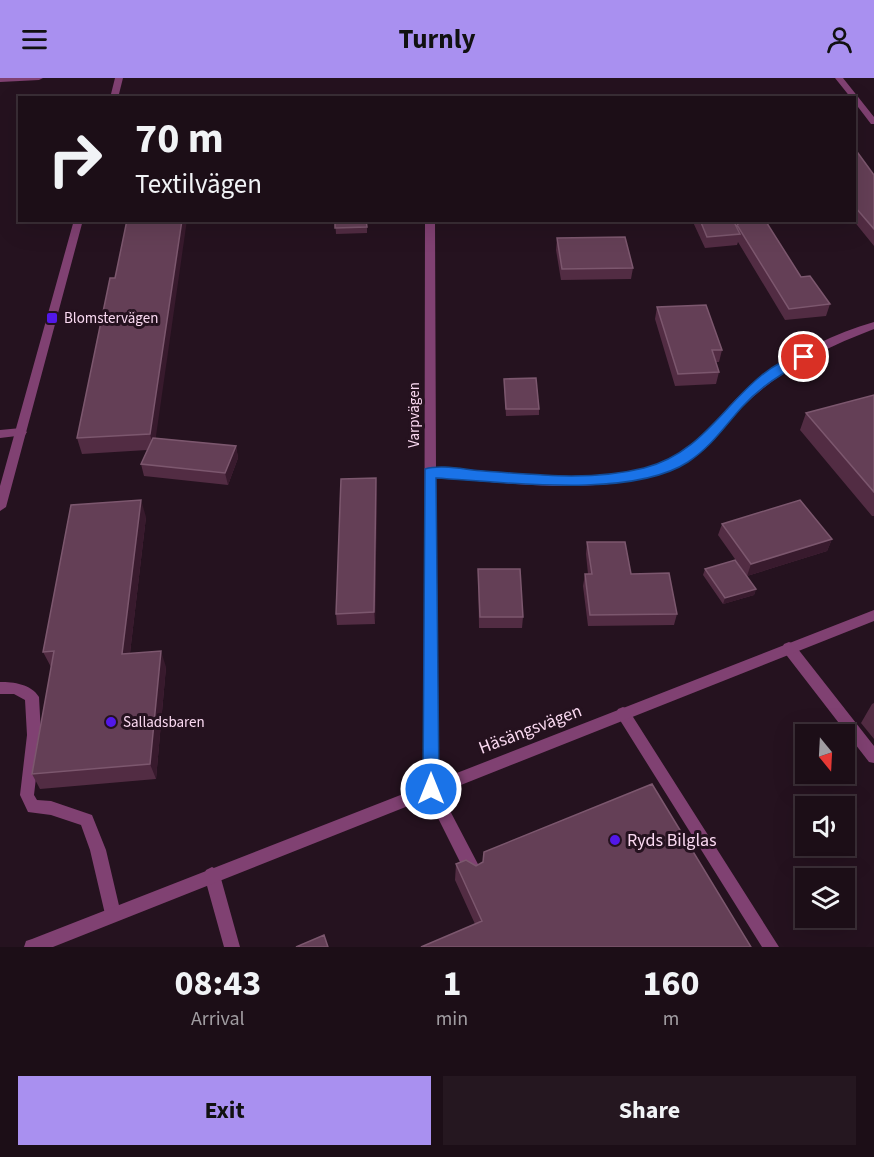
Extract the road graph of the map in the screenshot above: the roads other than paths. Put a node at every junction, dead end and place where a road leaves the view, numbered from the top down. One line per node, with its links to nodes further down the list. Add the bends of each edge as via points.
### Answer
1 (39, 78): 4 (street)
2 (119, 78): 5 (street)
3 (839, 78): 6 (street)
4 (0, 80)
5 (114, 96)
6 (853, 96)
7 (856, 99): 8 (street)
8 (874, 122)
9 (78, 222): 12 (street)
10 (430, 222): 14 (street, Varpvägen)
11 (874, 325): 14 (street, via 774,372 738,403 712,436 682,460 645,473 600,480)
12 (21, 432): 13 (street); 15 (street)
13 (0, 434)
14 (429, 473): 21 (street, Varpvägen)
15 (0, 507)
16 (874, 615): 17 (street, Häsängsvägen)
17 (789, 648): 19 (street, Häsängsvägen); 20 (street)
18 (0, 688): 24 (street, via 16,688 32,697 34,735 27,795 33,807 87,819)
19 (623, 713): 21 (street, Häsängsvägen); 27 (street)
20 (874, 757)
21 (431, 789): 22 (street); 23 (street, Häsängsvägen)
22 (474, 873)
23 (212, 875): 24 (street, Häsängsvägen); 26 (street)
24 (113, 914): 25 (street, Häsängsvägen)
25 (32, 947)
26 (232, 947)
27 (771, 947)

